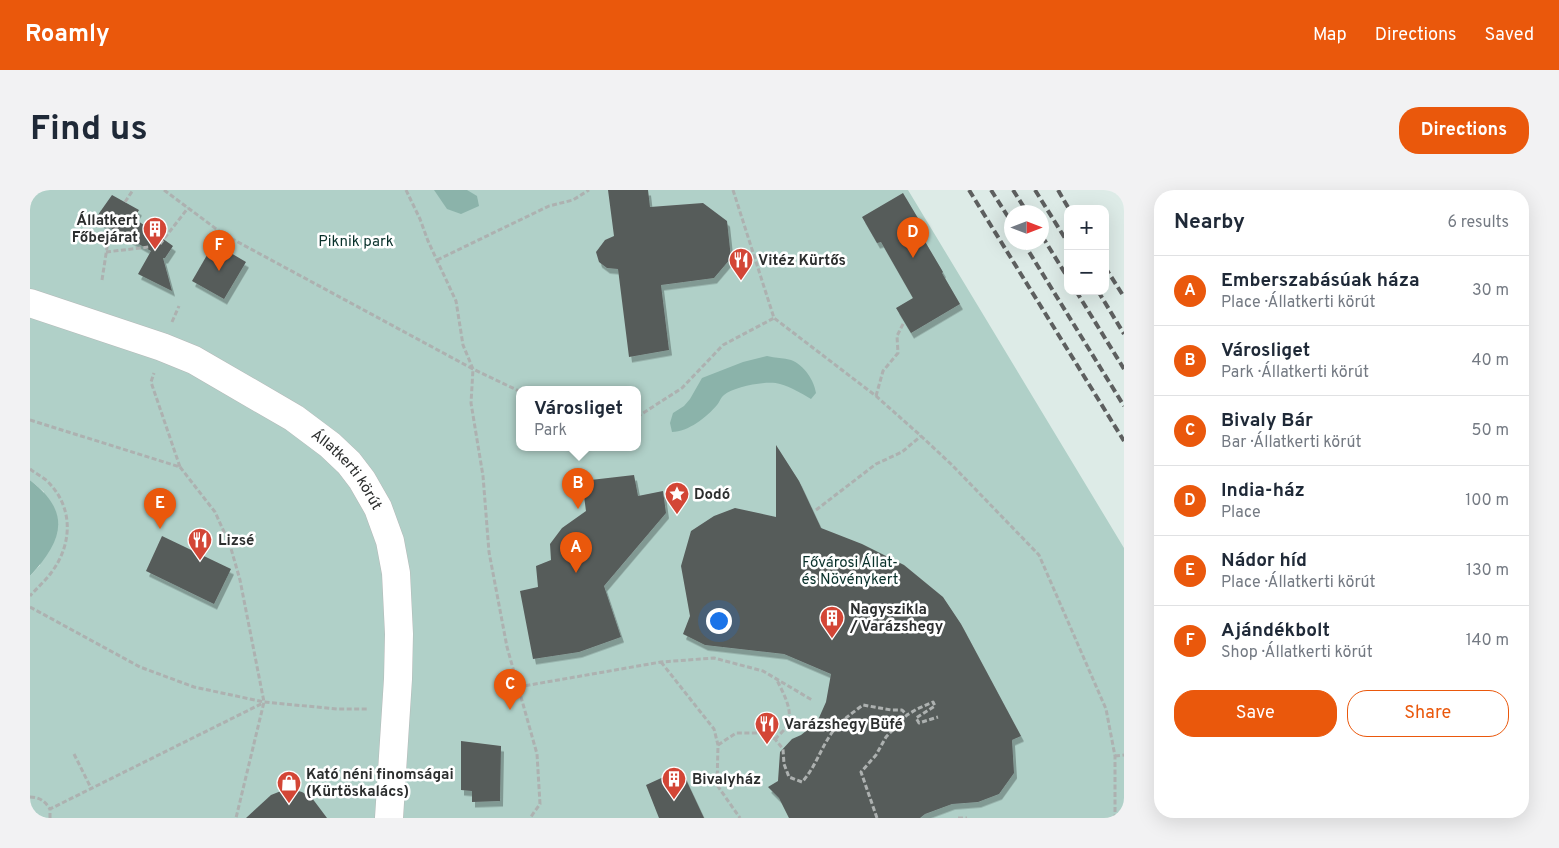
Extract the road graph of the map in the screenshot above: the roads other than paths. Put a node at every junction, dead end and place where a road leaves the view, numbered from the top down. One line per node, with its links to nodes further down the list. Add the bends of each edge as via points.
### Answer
1 (30, 303): 2 (street, Állatkerti körút, via 194,360 294,418 349,463 362,480 378,508 390,541 396,573 399,634)
2 (389, 818)

